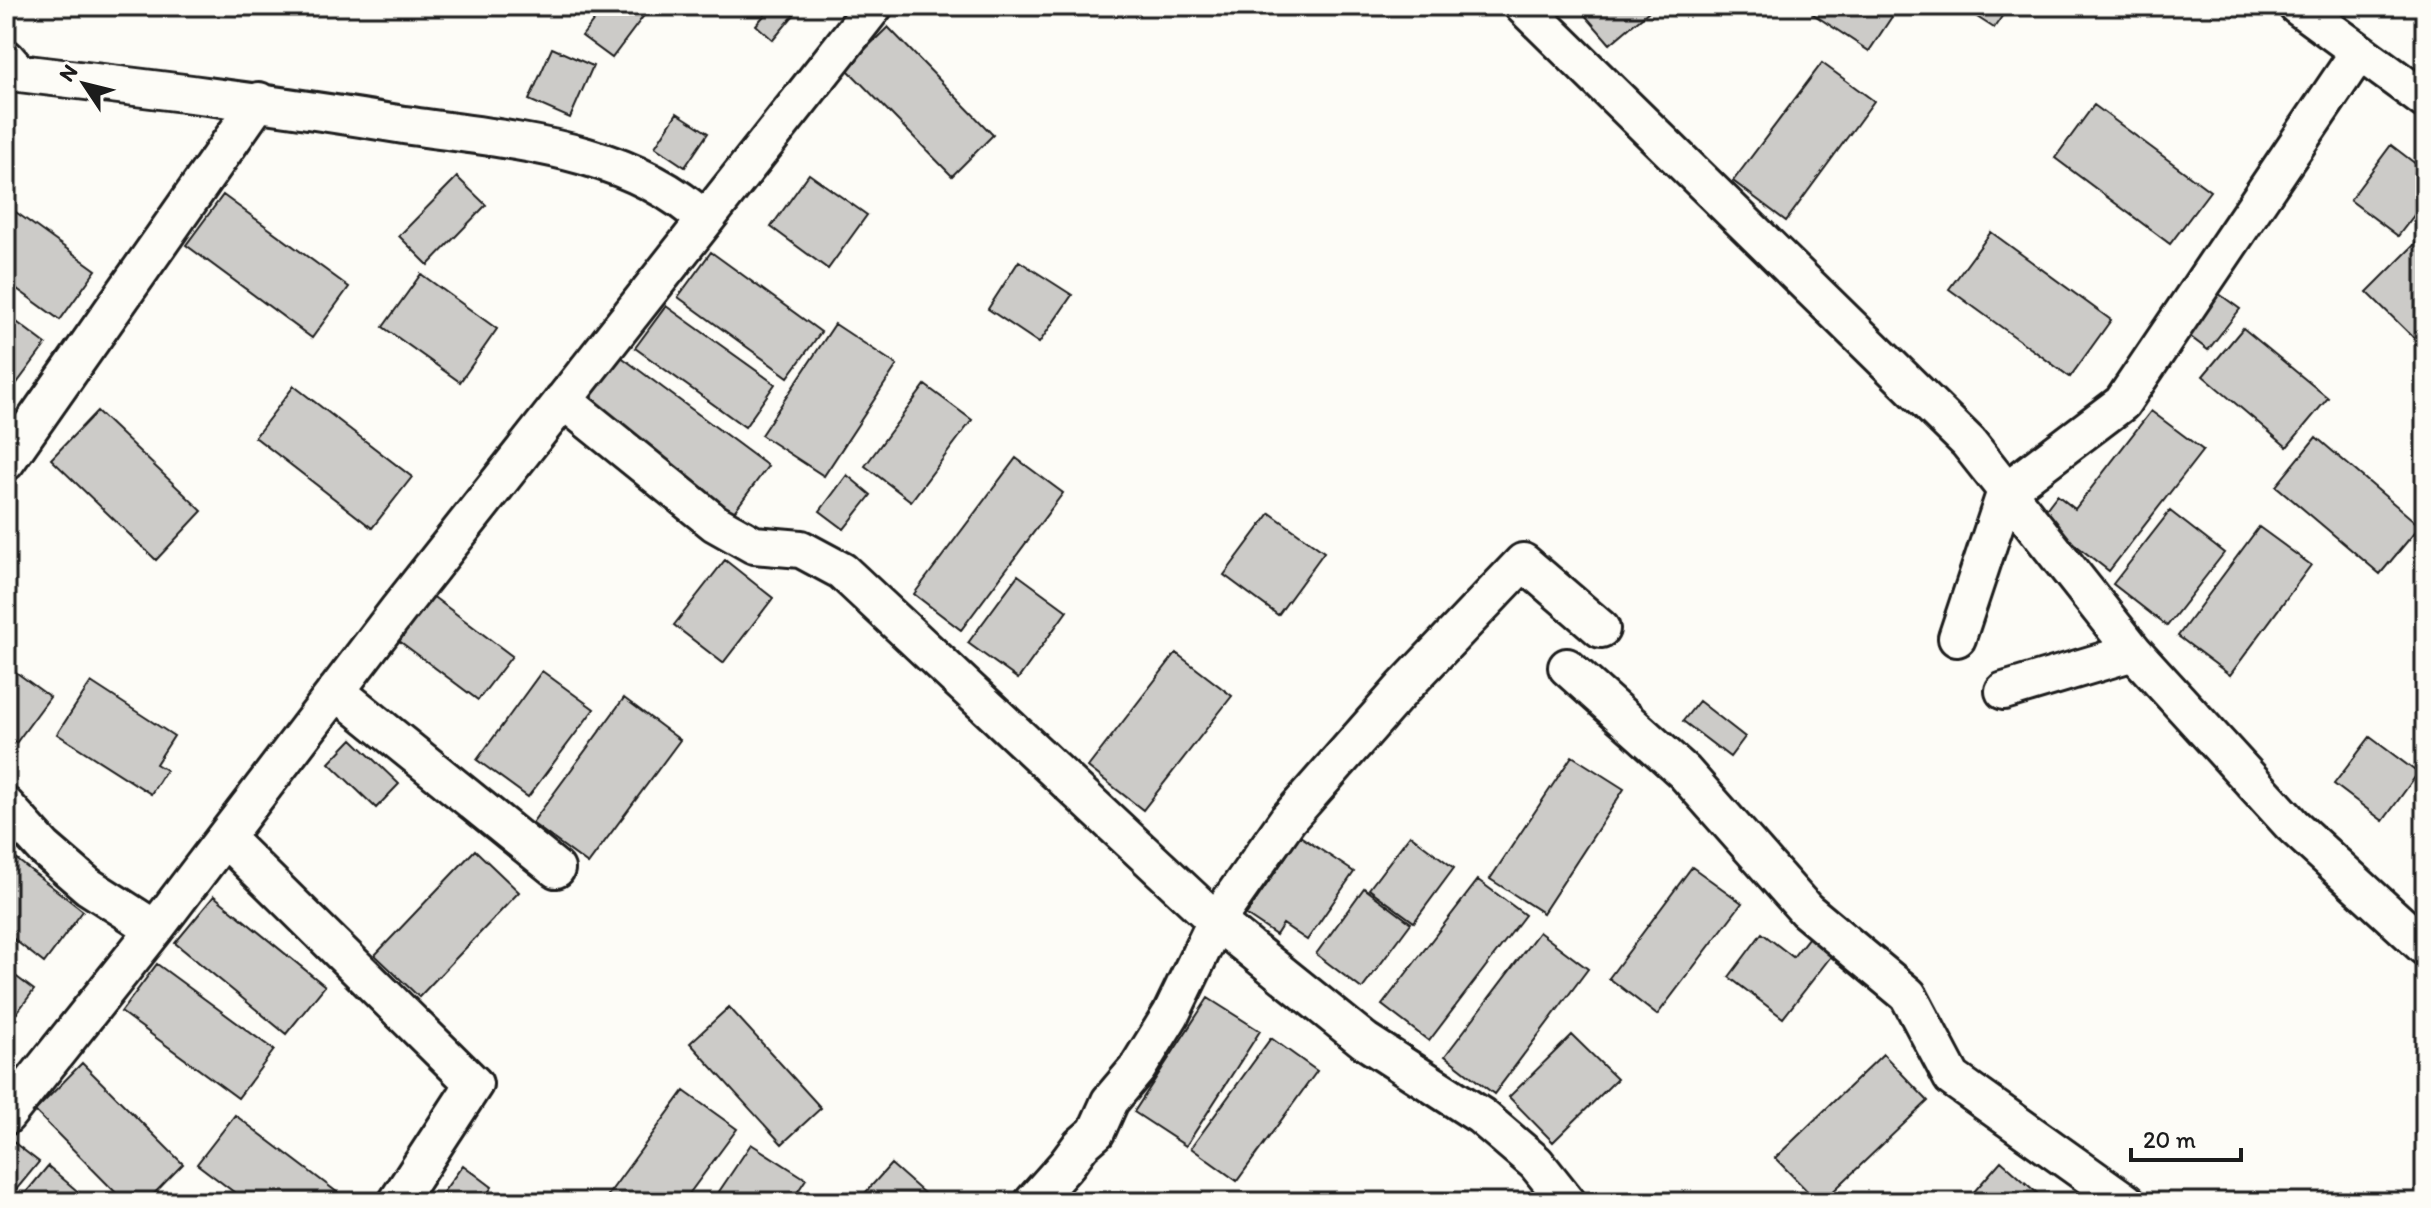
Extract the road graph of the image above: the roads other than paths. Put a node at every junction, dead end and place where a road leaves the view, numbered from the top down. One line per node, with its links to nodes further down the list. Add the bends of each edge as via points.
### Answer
1 (874, 6): 8 (street)
2 (1523, 6): 11 (street, via 1968,442)
3 (2297, 6): 4 (street)
4 (2359, 52): 6 (street); 11 (street, via 2122,403)
5 (10, 77): 7 (street)
6 (2425, 100)
7 (259, 101): 8 (street, via 588,157 660,186); 10 (street)
8 (705, 220): 9 (street)
9 (563, 400): 16 (street); 21 (street, via 715,523 754,545 801,549 842,571)
10 (6, 462)
11 (2006, 491): 13 (street); 14 (street)
12 (1601, 629): 21 (street, via 1523,562 1288,819)
13 (1957, 638)
14 (2134, 652): 17 (street); 23 (street, via 2292,825)
15 (1567, 667): 28 (street, via 1684,772 1806,910 1908,995 1952,1078)
16 (336, 691): 19 (street); 20 (street)
17 (2004, 691)
18 (6, 806): 22 (street, via 88,886)
19 (225, 838): 22 (street); 25 (street, via 474,1084)
20 (556, 869)
21 (1216, 921): 26 (street, via 1171,1014 1110,1101 1096,1132); 27 (street, via 1365,1041 1481,1116 1536,1163)
22 (155, 929): 24 (street)
23 (2425, 947)
24 (6, 1116)
25 (397, 1202)
26 (1033, 1202)
27 (1567, 1202)
28 (2126, 1202)

